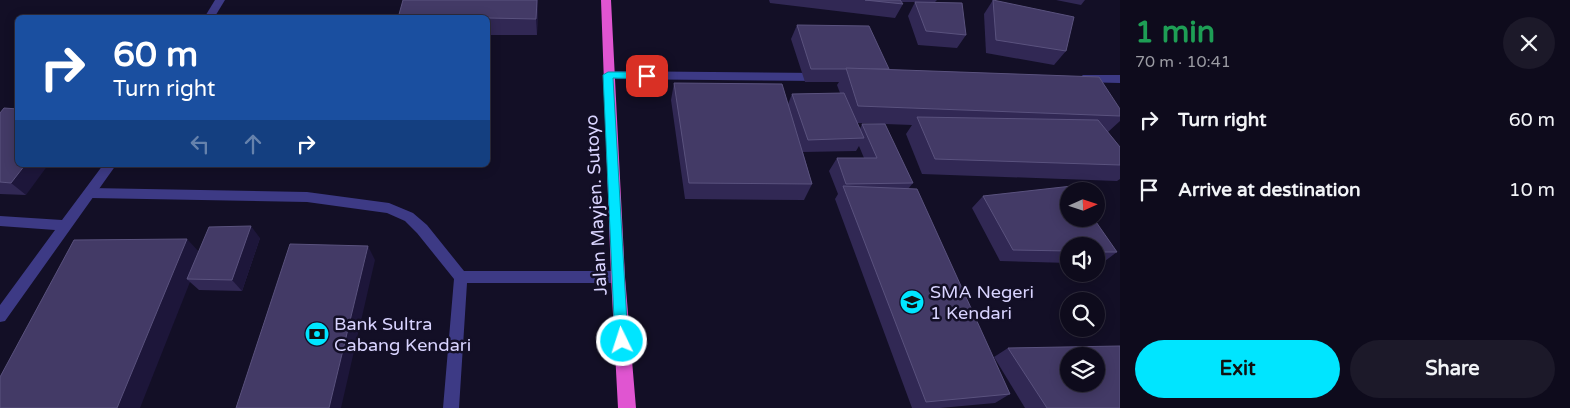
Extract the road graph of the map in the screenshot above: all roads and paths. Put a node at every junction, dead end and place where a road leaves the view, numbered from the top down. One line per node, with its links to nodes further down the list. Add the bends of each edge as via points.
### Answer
1 (220, 0): 3 (street)
2 (606, 0): 4 (highway, Jalan Mayjen. Sutoyo)
3 (210, 15)
4 (608, 75): 5 (street); 13 (highway, Jalan Mayjen. Sutoyo)
5 (834, 77)
6 (1071, 78): 7 (street)
7 (1120, 79)
8 (109, 167): 9 (street)
9 (91, 193): 11 (street); 12 (street, via 307,197 389,208 409,217 422,229)
10 (0, 221): 11 (street)
11 (67, 226): 14 (street)
12 (461, 277): 13 (street); 15 (street)
13 (618, 277): 16 (highway, Jalan Mayjen. Sutoyo)
14 (0, 316)
15 (451, 408)
16 (627, 408)

